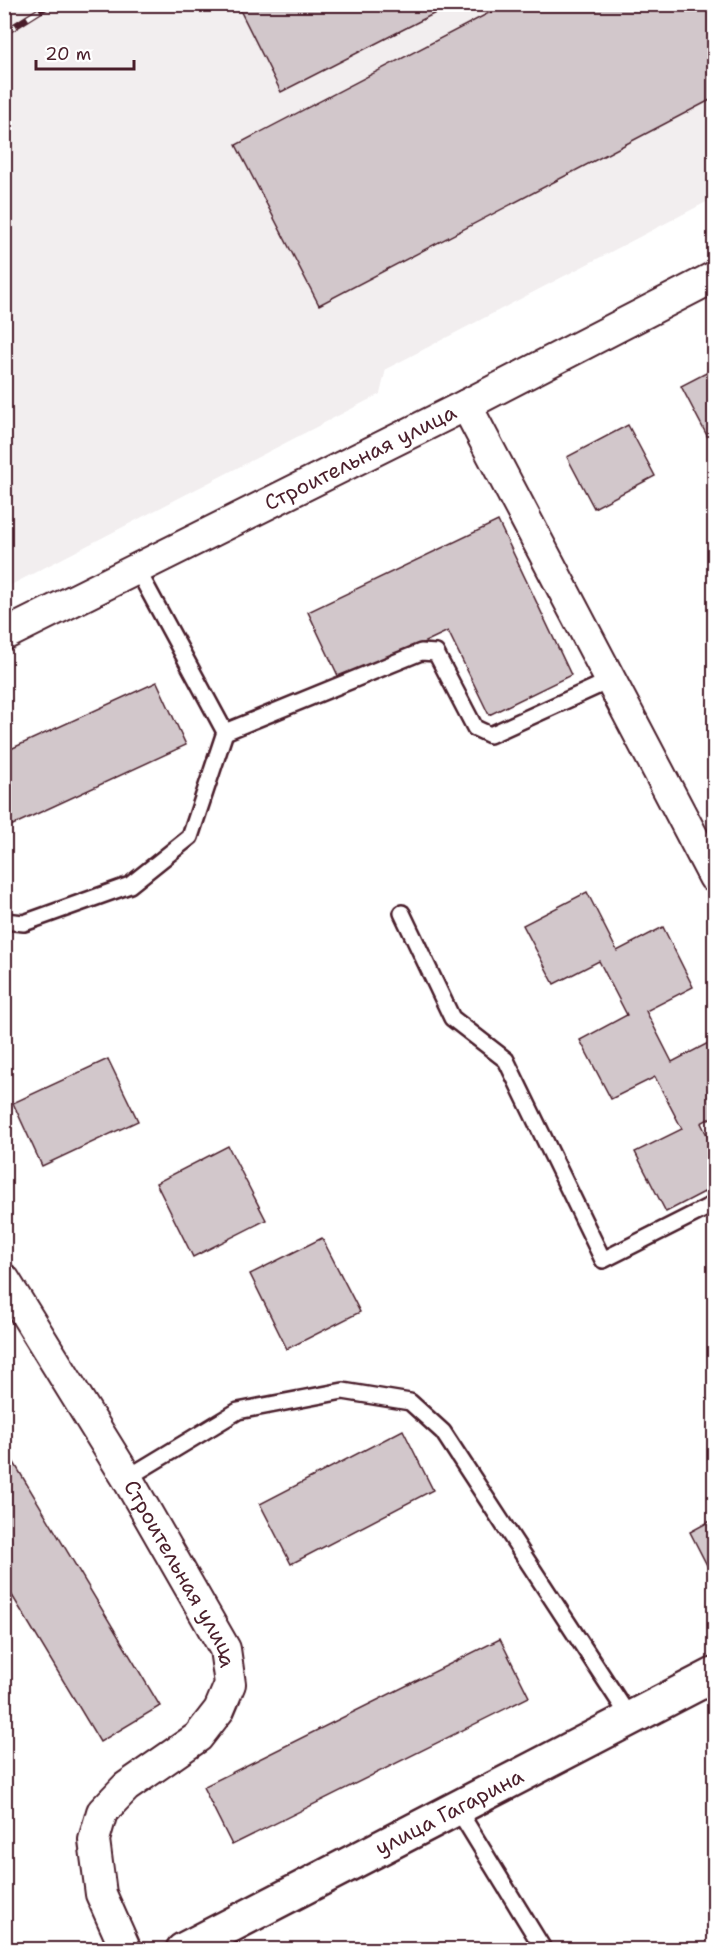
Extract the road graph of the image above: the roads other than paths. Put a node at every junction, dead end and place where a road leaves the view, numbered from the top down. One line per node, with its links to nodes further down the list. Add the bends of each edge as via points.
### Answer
1 (714, 277): 2 (street, Строительная улица)
2 (465, 405): 3 (street, Строительная улица); 5 (street)
3 (137, 569): 4 (street, Строительная улица); 6 (lane)
4 (4, 635)
5 (611, 680): 6 (lane, via 490,735 475,728 436,653 421,652); 7 (street)
6 (225, 732): 9 (lane, via 190,837 130,885 24,923)
7 (714, 877)
8 (402, 913): 10 (lane, via 452,1018 506,1060 603,1260)
9 (4, 921)
10 (714, 1204)
11 (4, 1279): 12 (street, Строительная улица)
12 (127, 1478): 14 (lane, via 238,1411 343,1391 410,1402 443,1432); 16 (street, Строительная улица, via 225,1649 230,1684 219,1710 198,1737 126,1787 102,1812 93,1840 101,1894)
13 (714, 1675): 14 (street, улица Гагарина)
14 (630, 1718): 15 (street, улица Гагарина)
15 (457, 1808): 17 (street, улица Гагарина); 18 (lane)
16 (126, 1950)
17 (183, 1950)
18 (544, 1950)

